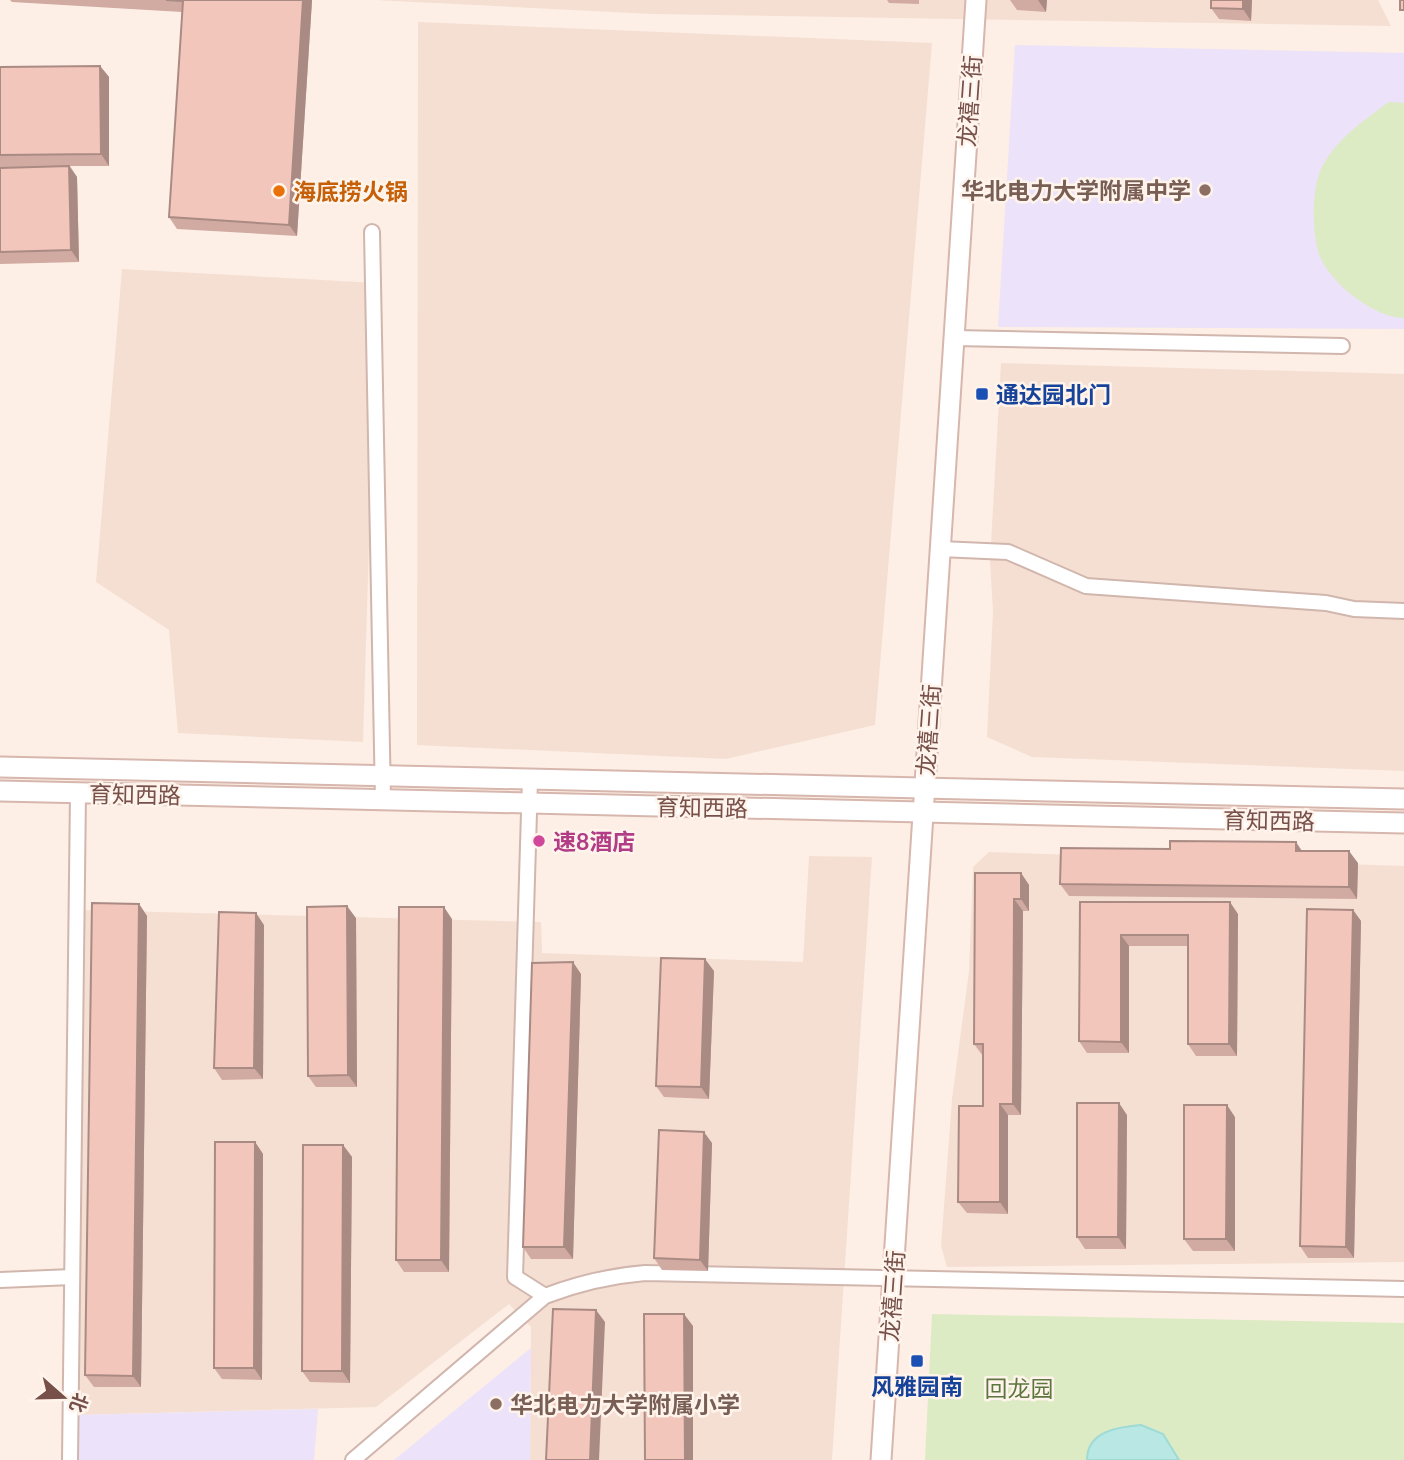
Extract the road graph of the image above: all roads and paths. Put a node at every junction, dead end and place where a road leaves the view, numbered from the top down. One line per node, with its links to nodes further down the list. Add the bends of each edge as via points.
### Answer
1 (976, 0): 3 (street, 龙禧三街)
2 (372, 232): 8 (street)
3 (954, 338): 4 (street); 5 (street, 龙禧三街)
4 (1342, 346)
5 (940, 549): 6 (street, via 1008,552 1086,586); 10 (street, 龙禧三街)
6 (1404, 611)
7 (0, 767): 8 (street, 育知西路)
8 (383, 776): 9 (street, 育知西路); 14 (street)
9 (530, 779): 10 (street, 育知西路); 15 (street)
10 (925, 788): 13 (street, 育知西路); 16 (street, 龙禧三街)
11 (0, 791): 12 (street, 育知西路)
12 (78, 793): 14 (street, 育知西路); 18 (street)
13 (1404, 799)
14 (383, 800): 15 (street, 育知西路)
15 (529, 803): 16 (street, 育知西路); 22 (street, via 515,1278)
16 (923, 812): 17 (street, 育知西路); 19 (street, 龙禧三街)
17 (1404, 823)
18 (72, 1277): 20 (street); 23 (street)
19 (893, 1279): 21 (street); 22 (street, via 645,1273 579,1283); 25 (street, 龙禧三街)
20 (0, 1280)
21 (1404, 1289)
22 (545, 1296): 24 (street)
23 (71, 1460)
24 (353, 1460)
25 (881, 1460)

